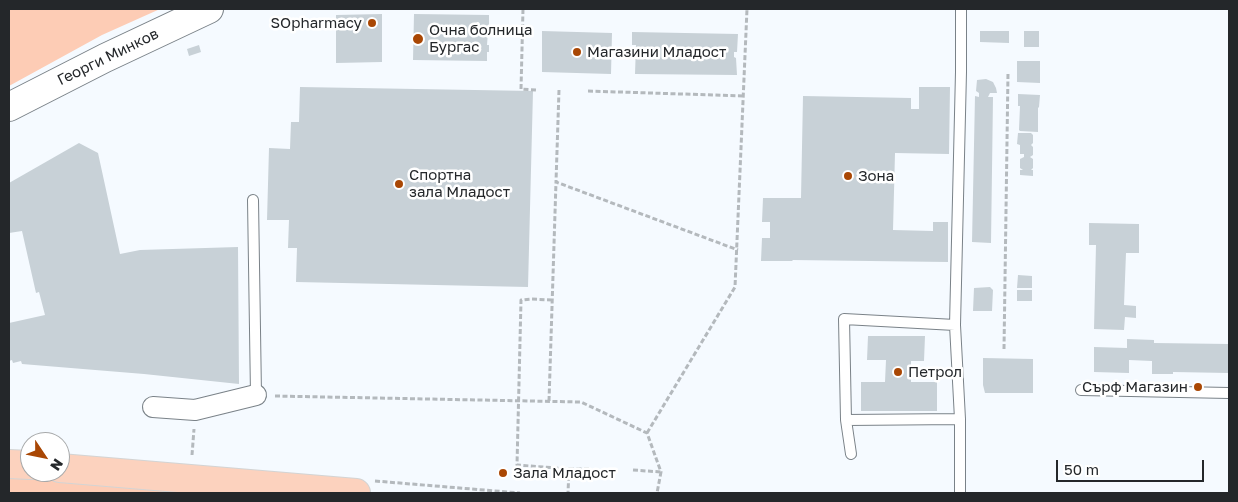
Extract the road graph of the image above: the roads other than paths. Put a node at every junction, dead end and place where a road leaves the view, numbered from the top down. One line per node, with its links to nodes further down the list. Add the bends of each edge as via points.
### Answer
1 (209, 9): 3 (street, Георги Минков)
2 (961, 9): 5 (lane)
3 (9, 107)
4 (252, 200): 8 (lane)
5 (955, 325): 10 (lane); 11 (lane, via 844,319)
6 (1081, 390): 7 (lane)
7 (1229, 393)
8 (256, 395): 9 (street, via 195,410)
9 (153, 407)
10 (960, 419): 11 (lane); 15 (lane)
11 (846, 420): 12 (lane)
12 (851, 454)
13 (70, 469): 14 (main road)
14 (356, 493)
15 (960, 493)

